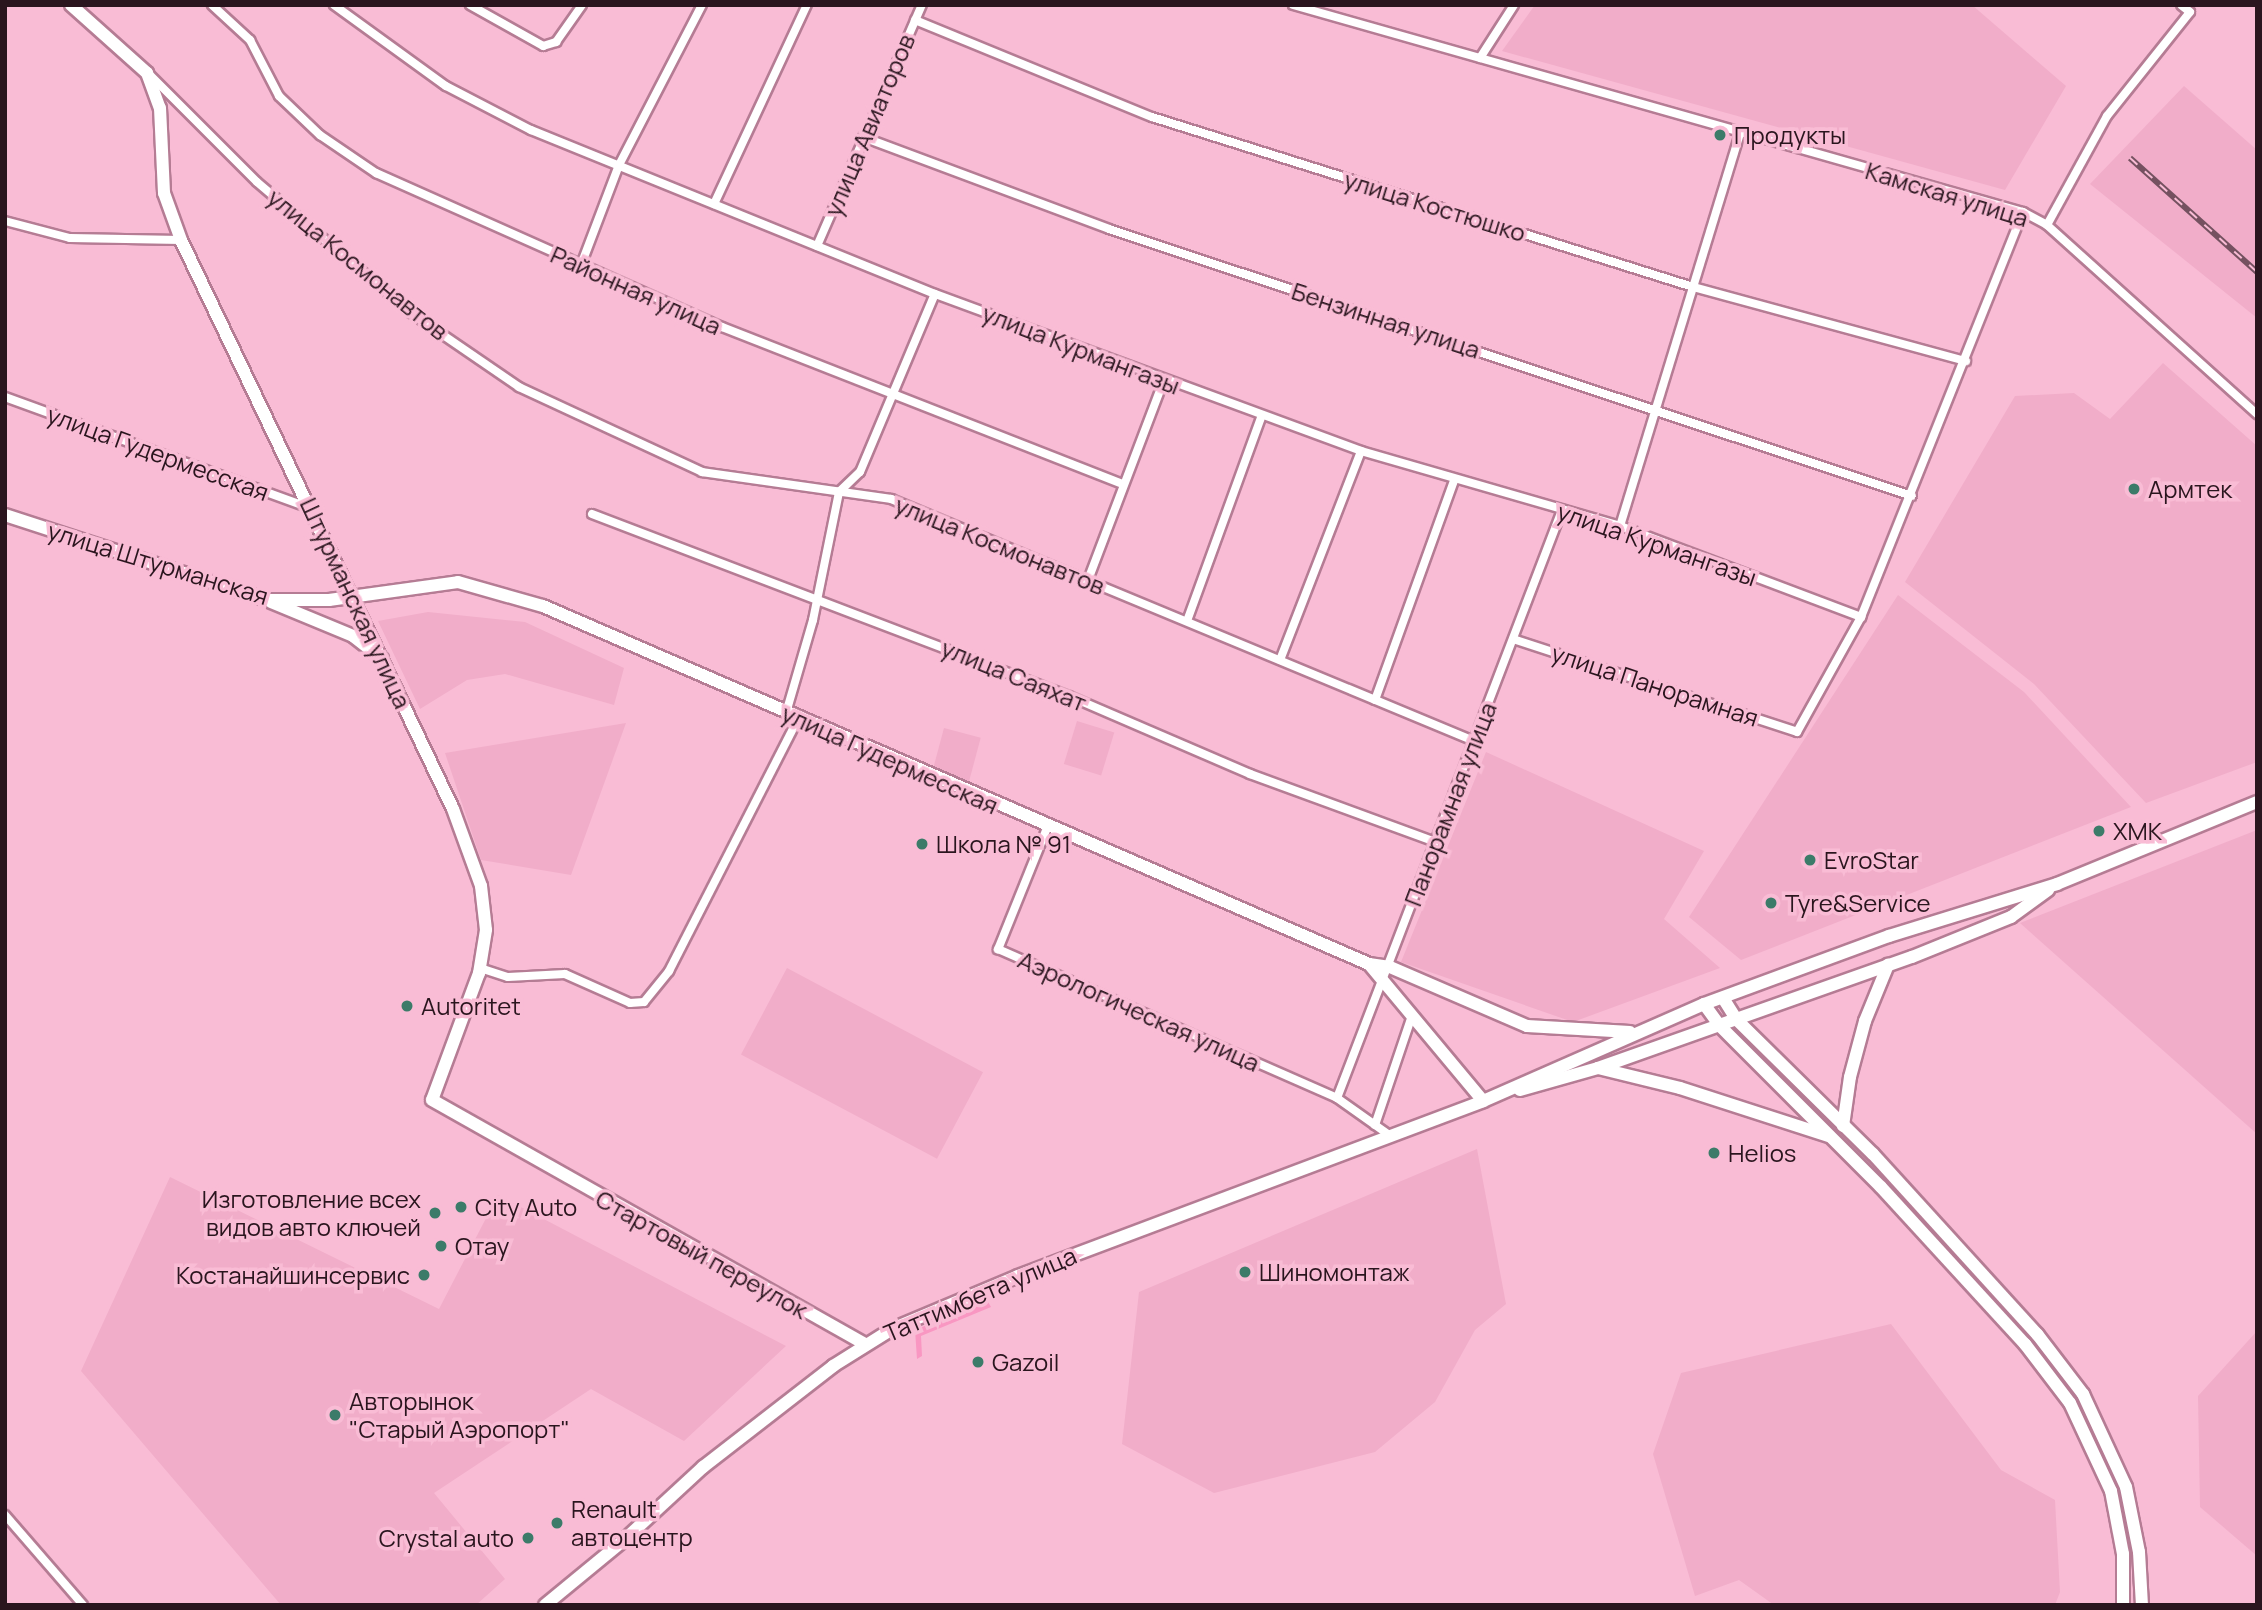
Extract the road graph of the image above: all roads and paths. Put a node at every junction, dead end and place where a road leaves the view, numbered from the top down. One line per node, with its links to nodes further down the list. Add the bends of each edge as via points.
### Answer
1 (212, 5): 26 (street, Районная улица, via 250,40 279,96 320,135 376,173)
2 (334, 5): 19 (street, улица Курмангазы, via 446,86 531,130)
3 (470, 5): 4 (street, via 543,47 556,42)
4 (582, 5)
5 (702, 5): 19 (street)
6 (807, 5): 20 (street)
7 (922, 5): 14 (street, улица Авиаторов)
8 (1293, 5): 12 (street, Камская улица)
9 (1514, 5): 15 (street)
10 (2181, 5): 13 (street)
11 (75, 7): 16 (main road, улица Космонавтов)
12 (1309, 7): 15 (street, Камская улица)
13 (2192, 9): 23 (street, via 2107,116)
14 (915, 20): 18 (street, улица Авиаторов); 27 (street, улица Костюшко, via 1152,117)
15 (1480, 58): 17 (street, Камская улица)
16 (148, 73): 24 (main road, Штурманская улица, via 160,108 164,193); 39 (street, улица Космонавтов, via 257,182 411,313 519,387 702,472)
17 (1740, 134): 21 (street, Камская улица); 27 (street)
18 (863, 137): 25 (street, улица Авиаторов); 33 (street, Бензинная улица, via 1109,229)
19 (620, 165): 20 (street, улица Курмангазы); 26 (street)
20 (715, 204): 25 (street, улица Курмангазы)
21 (2023, 212): 23 (street, Камская улица); 29 (street)
22 (5, 221): 24 (street, via 70,238)
23 (2047, 225): 34 (street, Камская улица)
24 (181, 240): 41 (main road, Штурманская улица)
25 (817, 246): 28 (street, улица Курмангазы)
26 (581, 265): 31 (street, Районная улица)
27 (1693, 287): 29 (street, улица Костюшко); 33 (street)
28 (935, 294): 30 (street, улица Курмангазы); 31 (street)
29 (1966, 361): 40 (street)
30 (1164, 380): 35 (street, улица Курмангазы); 38 (street)
31 (891, 396): 38 (street, Районная улица); 39 (street, via 860,472)
32 (5, 397): 41 (street, улица Гудермесская)
33 (1657, 409): 40 (street, Бензинная улица); 45 (street)
34 (2257, 414)
35 (1262, 415): 36 (street, улица Курмангазы); 51 (street)
36 (1361, 452): 37 (street, улица Курмангазы); 54 (street)
37 (1454, 481): 42 (street, улица Курмангазы); 55 (street)
38 (1122, 484): 46 (street)
39 (839, 492): 46 (street, улица Космонавтов, via 891,499); 48 (street)
40 (1912, 496): 50 (street)
41 (310, 508): 47 (main road, Штурманская улица)
42 (1562, 510): 45 (street, улица Курмангазы); 52 (street, Панорамная улица)
43 (592, 514): 48 (street, улица Саяхат)
44 (5, 515): 49 (main road, улица Штурманская)
45 (1620, 526): 50 (street, улица Курмангазы)
46 (1088, 580): 51 (street, улица Космонавтов)
47 (354, 597): 49 (main road, улица Штурманская); 53 (main road, Штурманская улица); 56 (main road, улица Гудермесская, via 458,582 543,606)
48 (815, 597): 56 (street); 60 (street, улица Саяхат, via 1069,696 1250,774)
49 (264, 599): 53 (main road, via 353,636)
50 (1861, 617): 52 (street, улица Панорамная, via 1797,732)
51 (1187, 621): 54 (street, улица Космонавтов)
52 (1513, 639): 57 (street, Панорамная улица)
53 (383, 660): 65 (main road, Штурманская улица, via 453,809 481,886 486,930)
54 (1280, 660): 55 (street, улица Космонавтов)
55 (1375, 700): 57 (street, улица Космонавтов)
56 (792, 716): 59 (main road, улица Гудермесская); 65 (street, via 669,971 644,1002 630,1003 565,974 508,977)
57 (1474, 741): 60 (street, Панорамная улица)
58 (2257, 802): 61 (main road)
59 (1047, 828): 62 (main road, улица Гудермесская); 74 (street, Аэрологическая улица, via 998,949)
60 (1433, 841): 64 (street, Панорамная улица)
61 (2057, 884): 63 (main road, via 2011,917); 67 (main road, via 1889,936)
62 (1369, 964): 64 (main road); 66 (main road, улица Гудермесская)
63 (1888, 965): 70 (main road); 78 (main road, via 1865,1021)
64 (1390, 967): 66 (street, Панорамная улица); 72 (main road, via 1527,1026)
65 (480, 968): 75 (main road, Штурманская улица)
66 (1384, 983): 69 (main road, улица Гудермесская); 74 (street, Панорамная улица)
67 (1723, 998): 68 (main road); 70 (main road)
68 (1704, 1004): 71 (main road); 72 (main road)
69 (1412, 1016): 76 (main road, улица Гудермесская); 77 (street)
70 (1737, 1020): 71 (main road); 78 (main road)
71 (1720, 1025): 73 (main road); 80 (main road)
72 (1634, 1032): 76 (main road)
73 (1598, 1068): 76 (main road); 80 (main road, via 1680,1088)
74 (1337, 1098): 77 (street, Аэрологическая улица)
75 (432, 1100): 81 (main road, Стартовый переулок)
76 (1483, 1101): 79 (main road, Таттимбета улица)
77 (1375, 1125): 79 (street, Аэрологическая улица)
78 (1843, 1126): 86 (main road, via 2037,1334 2083,1394 2126,1487 2139,1552)
79 (1392, 1136): 81 (main road, Таттимбета улица, via 992,1286)
80 (1830, 1136): 85 (main road, via 2025,1344 2070,1403 2110,1491 2123,1554)
81 (864, 1344): 84 (main road, Таттимбета улица, via 703,1467)
82 (5, 1515): 83 (street)
83 (83, 1605)
84 (545, 1605)
85 (2123, 1605)
86 (2141, 1605)

